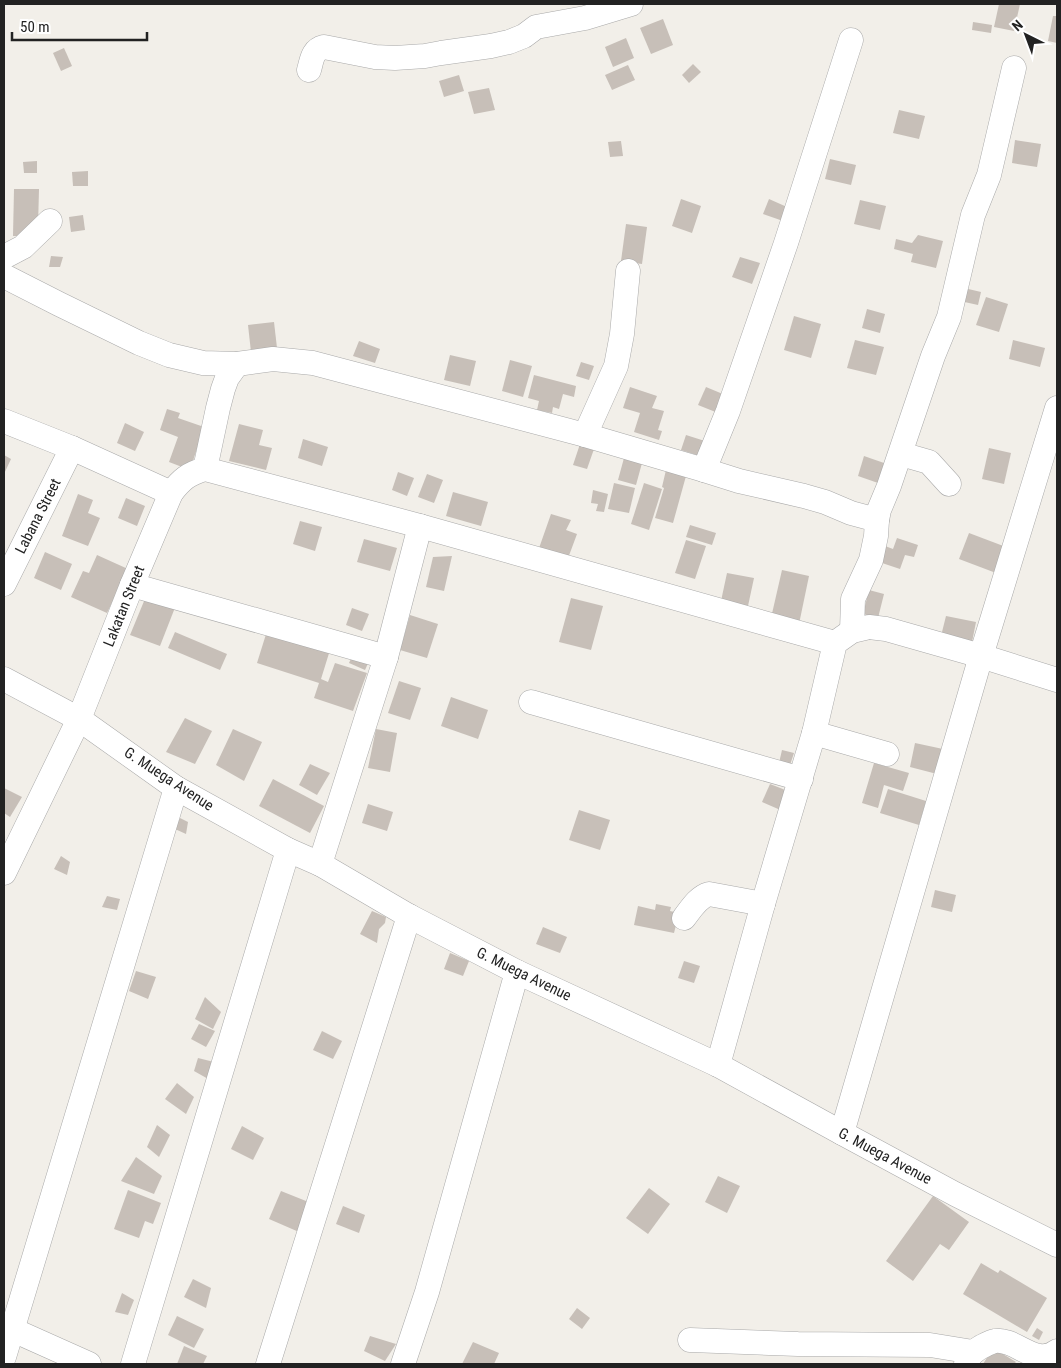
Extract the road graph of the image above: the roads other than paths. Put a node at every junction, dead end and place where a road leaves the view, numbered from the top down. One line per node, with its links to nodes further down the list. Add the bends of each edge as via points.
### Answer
1 (631, 4): 4 (street, via 585,18 536,27 524,36 500,44 425,56 375,57 324,46 315,51)
2 (851, 40): 16 (street, via 783,252)
3 (1014, 68): 14 (street, via 989,175 973,215 949,316)
4 (309, 70)
5 (50, 221): 6 (street, via 23,246)
6 (4, 257)
7 (628, 271): 12 (street, via 616,366)
8 (4, 276): 9 (street, via 169,355 203,363)
9 (238, 364): 12 (street, via 273,359 313,363); 15 (street, via 223,389)
10 (1057, 408): 24 (street)
11 (4, 421): 13 (street)
12 (585, 435): 16 (street)
13 (72, 448): 18 (street); 21 (street, Labana Street)
14 (901, 454): 17 (street, via 929,462); 19 (street)
15 (205, 469): 18 (street, via 183,478); 20 (street)
16 (704, 470): 19 (street, via 811,498)
17 (949, 484)
18 (171, 493): 22 (street, Lakatan Street)
19 (877, 520): 23 (street, via 871,560 853,599)
20 (420, 526): 23 (street); 25 (street)
21 (4, 584)
22 (132, 585): 25 (street); 29 (street, Lakatan Street)
23 (843, 637): 24 (street, via 869,628 886,629); 30 (street)
24 (981, 656): 27 (street); 42 (street)
25 (386, 657): 35 (street)
26 (4, 680): 29 (street, G. Muega Avenue)
27 (1057, 680)
28 (531, 702): 32 (street)
29 (79, 720): 33 (street, G. Muega Avenue); 36 (street, Lakatan Street)
30 (814, 733): 31 (street); 32 (street)
31 (887, 754)
32 (802, 779): 37 (street)
33 (176, 788): 34 (street, G. Muega Avenue); 44 (street)
34 (288, 850): 35 (street, G. Muega Avenue); 50 (street)
35 (320, 864): 38 (street, G. Muega Avenue)
36 (4, 873)
37 (763, 904): 39 (street, via 709,894 704,895); 41 (street)
38 (409, 916): 40 (street, G. Muega Avenue); 51 (street)
39 (684, 918)
40 (517, 972): 41 (street, G. Muega Avenue); 52 (street)
41 (718, 1064): 42 (street, G. Muega Avenue)
42 (842, 1133): 43 (street, G. Muega Avenue)
43 (1057, 1245)
44 (8, 1328): 47 (street); 49 (street)
45 (690, 1340): 48 (street, via 930,1345)
46 (1057, 1351): 48 (street, via 1043,1357 997,1341 986,1344)
47 (4, 1358)
48 (969, 1358)
49 (89, 1364)
50 (134, 1364)
51 (268, 1364)
52 (404, 1364)

